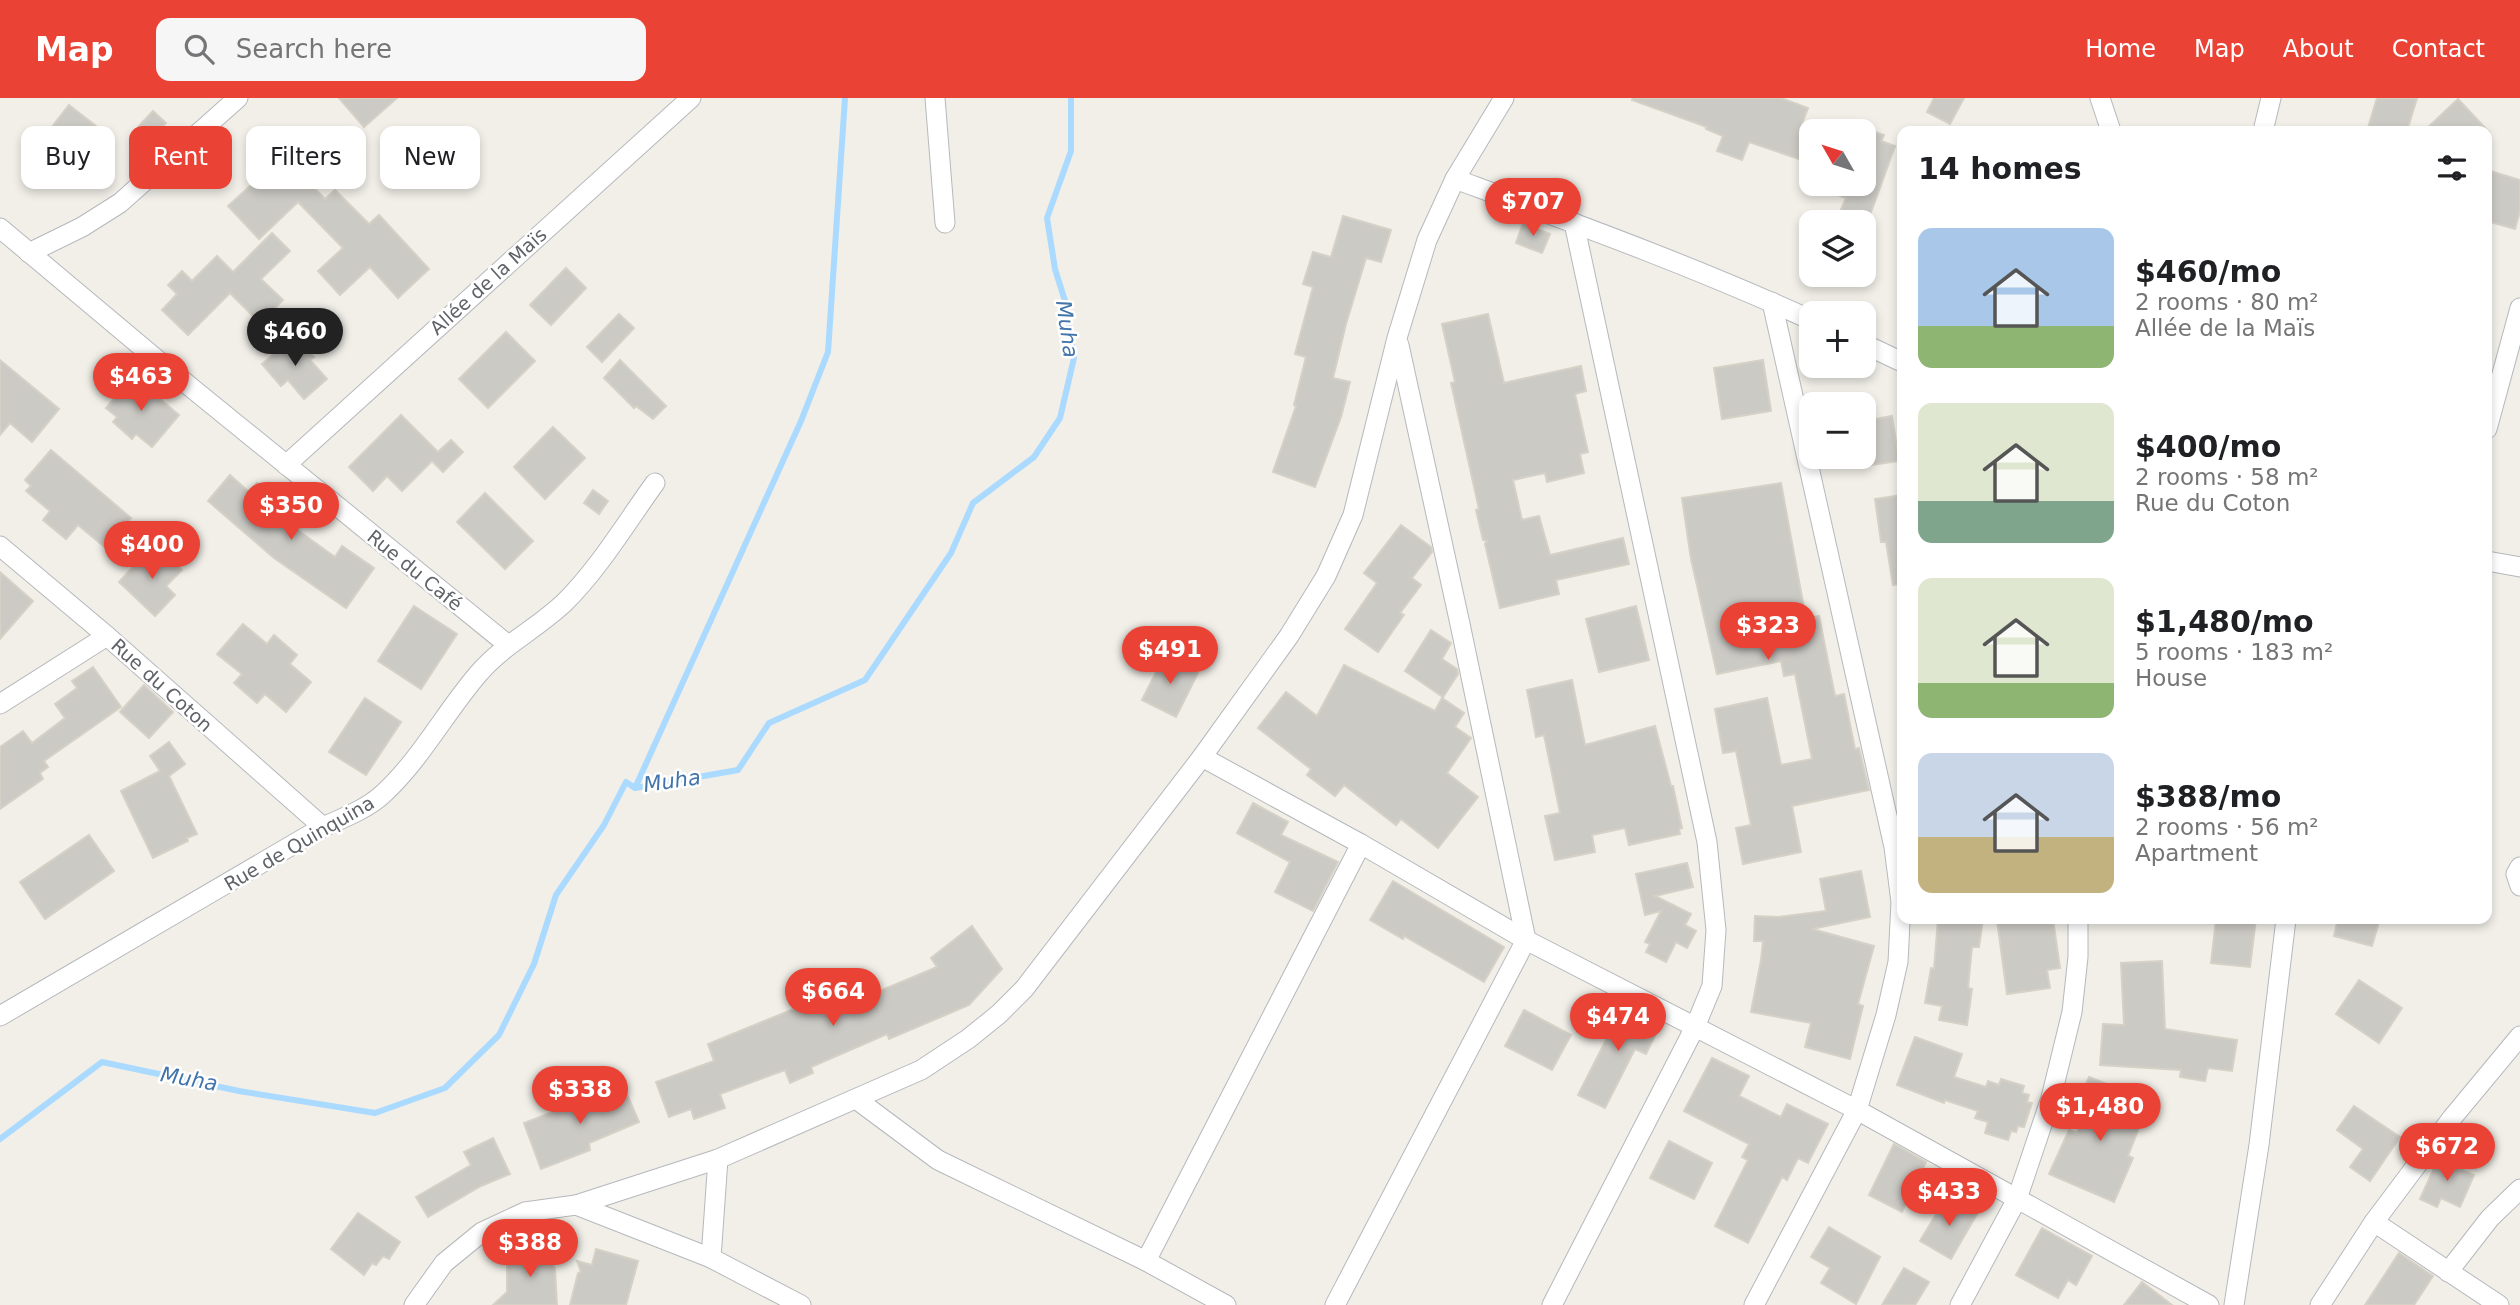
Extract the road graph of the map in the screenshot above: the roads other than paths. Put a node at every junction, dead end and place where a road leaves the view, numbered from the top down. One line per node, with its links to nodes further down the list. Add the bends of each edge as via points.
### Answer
1 (238, 98): 13 (street, via 120,203)
2 (691, 98): 21 (street, Allée de la Maïs)
3 (935, 98): 10 (street)
4 (1504, 98): 9 (street)
5 (2100, 98): 7 (street)
6 (2271, 98): 8 (street)
7 (2109, 126)
8 (2264, 126)
9 (1455, 179): 11 (street); 17 (street, via 1427,240)
10 (945, 223)
11 (1574, 223): 14 (street); 40 (street, via 1707,842 1716,930 1712,986)
12 (0, 228): 13 (street, Rue du Café)
13 (29, 253): 21 (street, Rue du Café)
14 (1772, 302): 16 (street); 33 (street)
15 (2520, 308): 20 (street)
16 (1799, 314)
17 (1397, 338): 29 (street, via 1353,515 1326,576); 38 (street)
18 (1876, 350): 19 (street)
19 (1897, 360)
20 (2492, 411)
21 (286, 465): 27 (street, Rue du Café)
22 (655, 483): 27 (street, Rue de Quinquina, via 565,601 540,624)
23 (0, 545): 26 (street, Rue du Coton)
24 (2492, 562): 25 (street)
25 (2520, 567)
26 (107, 636): 28 (street); 30 (street, Rue du Coton)
27 (507, 644): 30 (street, Rue de Quinquina, via 382,795)
28 (0, 704)
29 (1202, 757): 31 (street); 42 (street, via 1024,989 999,1014 921,1070)
30 (323, 827): 39 (street, Rue de Quinquina)
31 (1361, 844): 38 (street); 50 (street)
32 (2520, 867): 34 (street, via 2516,874)
33 (1897, 871)
34 (2520, 886)
35 (1900, 924): 43 (street, via 1898,962 1886,1015)
36 (2078, 924): 46 (street, via 2073,1012 2051,1098)
37 (2285, 924): 60 (street)
38 (1526, 940): 40 (street); 55 (street)
39 (0, 1016)
40 (1695, 1027): 43 (street); 56 (street)
41 (2520, 1036): 48 (street)
42 (856, 1099): 44 (street); 50 (street, via 938,1160)
43 (1857, 1110): 46 (street); 57 (street)
44 (718, 1159): 47 (street); 49 (street)
45 (2520, 1189): 51 (street, via 2490,1218)
46 (2017, 1199): 58 (street); 59 (street)
47 (576, 1205): 49 (street); 52 (street, via 525,1212 482,1232 443,1263)
48 (2374, 1222): 51 (street); 61 (street)
49 (711, 1258): 53 (street)
50 (1146, 1261): 54 (street)
51 (2448, 1272): 62 (street)
52 (414, 1305)
53 (802, 1305)
54 (1226, 1305)
55 (1335, 1305)
56 (1552, 1305)
57 (1754, 1305)
58 (1960, 1305)
59 (2209, 1305)
60 (2234, 1305)
61 (2320, 1305)
62 (2500, 1305)

